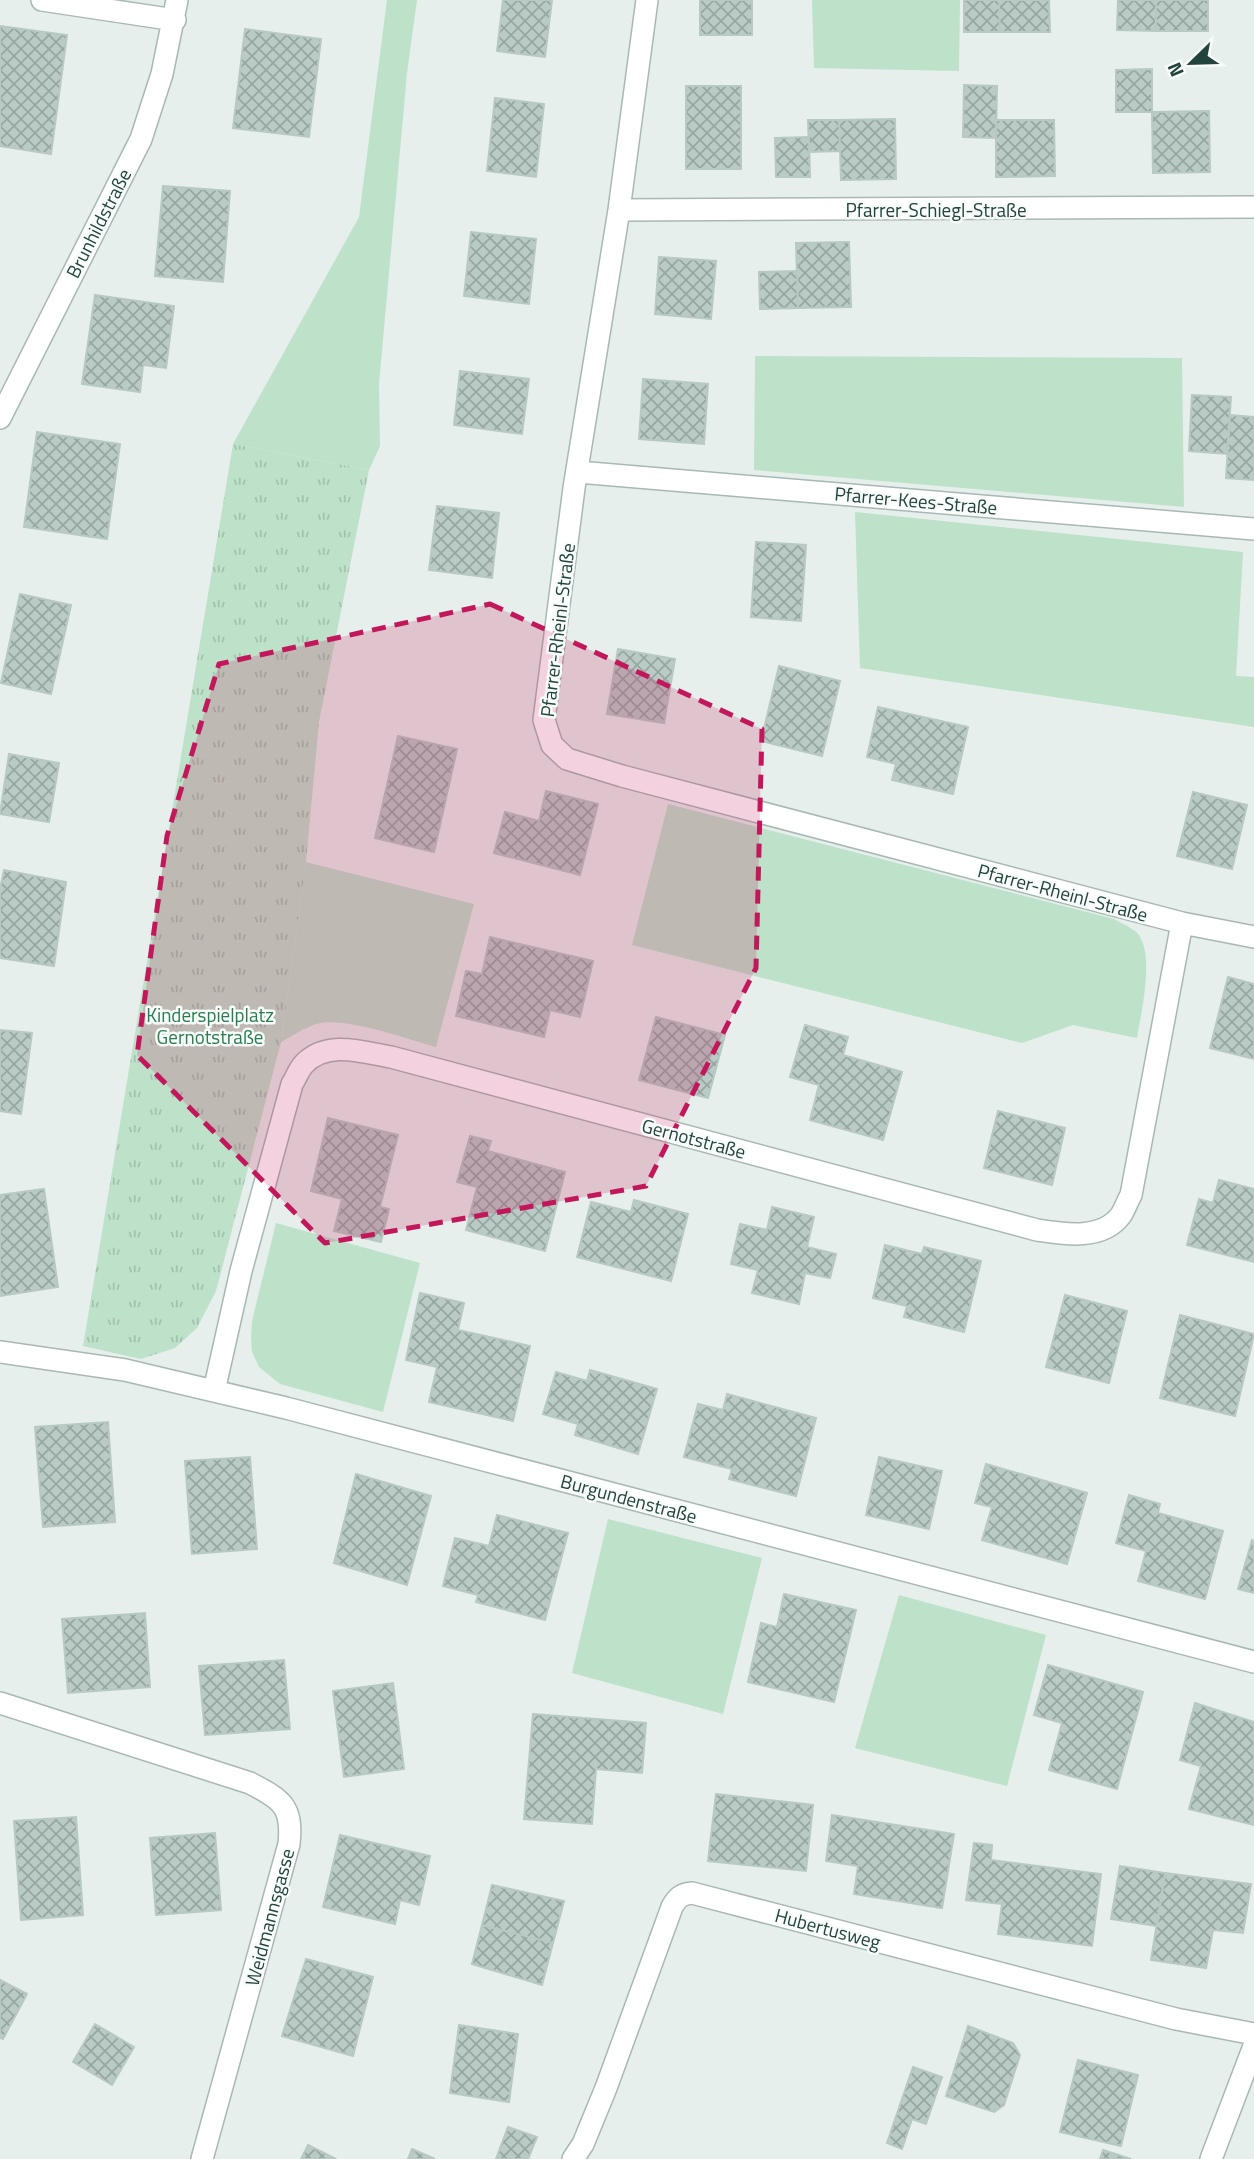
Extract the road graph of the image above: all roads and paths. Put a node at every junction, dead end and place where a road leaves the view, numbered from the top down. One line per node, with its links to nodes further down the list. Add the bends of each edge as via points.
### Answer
1 (42, 0): 3 (street, Brunhildstraße)
2 (647, 0): 5 (street, Pfarrer-Rheinl-Straße)
3 (176, 10): 6 (street, Brunhildstraße, via 141,139)
4 (1254, 207): 5 (street, Pfarrer-Schiegl-Straße)
5 (619, 210): 7 (street, Pfarrer-Rheinl-Straße)
6 (0, 418)
7 (578, 472): 8 (street, Pfarrer-Kees-Straße); 9 (street, Pfarrer-Rheinl-Straße, via 544,720 552,745 567,759)
8 (1254, 529)
9 (1182, 923): 10 (street, Pfarrer-Rheinl-Straße); 12 (street, Gernotstraße, via 1131,1195 1119,1217 1100,1231 1071,1235 1037,1230 391,1057 350,1049 325,1050 304,1064 292,1084)
10 (1254, 937)
11 (0, 1352): 12 (street, Burgundenstraße, via 125,1370)
12 (214, 1391): 13 (street, Burgundenstraße)
13 (1254, 1662)
14 (0, 1703): 17 (street, Weidmannsgasse, via 250,1783 273,1795 288,1811 289,1844)
15 (1254, 2034): 18 (street, Hubertusweg, via 1176,2019 685,1894 672,1906 606,2088)
16 (1254, 2046): 19 (street)
17 (202, 2159)
18 (573, 2159)
19 (1212, 2159)

